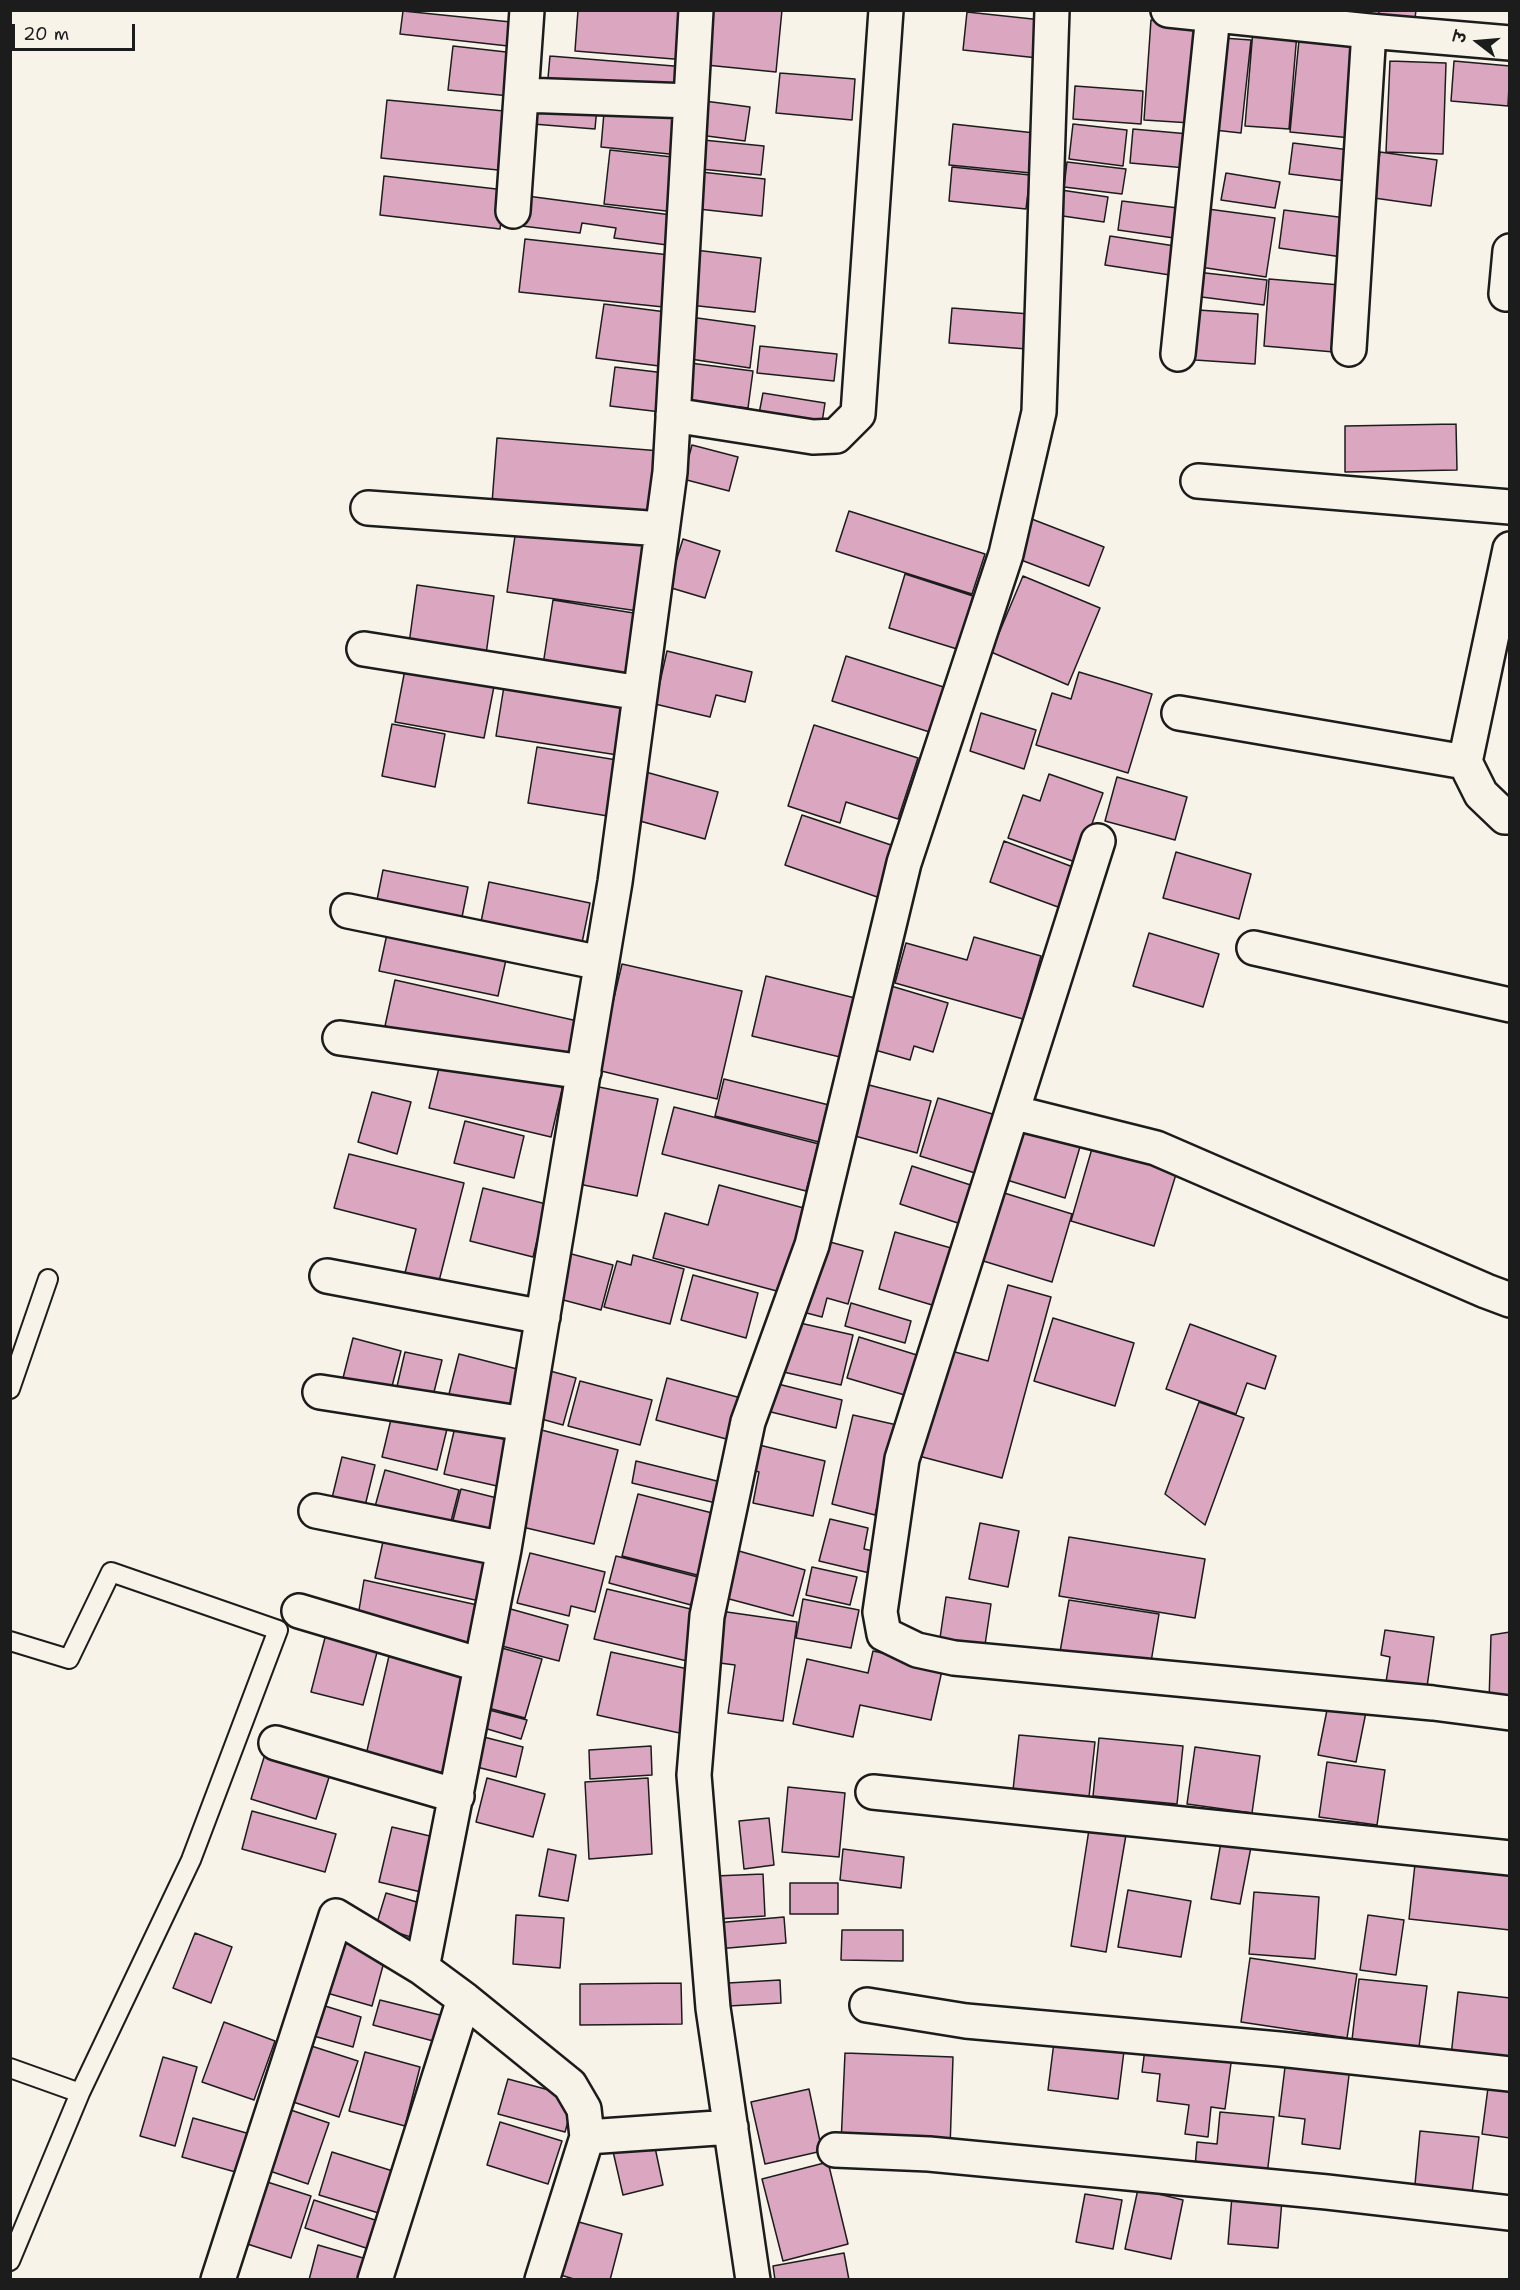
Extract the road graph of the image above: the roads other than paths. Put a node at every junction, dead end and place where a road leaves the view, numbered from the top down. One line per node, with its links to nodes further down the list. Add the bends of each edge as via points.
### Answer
1 (527, 10): 9 (street)
2 (696, 10): 10 (street)
3 (886, 10): 16 (street, via 858,414 836,436)
4 (1052, 10): 58 (street, via 1040,412 1006,554 904,863 812,1245 748,1422 707,1616 694,1775 714,2008)
5 (1168, 10): 6 (street)
6 (1213, 15): 7 (street); 15 (street)
7 (1369, 31): 8 (street); 14 (street)
8 (1509, 43)
9 (522, 95): 10 (street); 11 (street)
10 (691, 101): 16 (street)
11 (513, 211)
12 (1509, 251): 13 (street)
13 (1506, 294)
14 (1349, 349)
15 (1178, 354)
16 (673, 415): 20 (street)
17 (1198, 481): 18 (street)
18 (1509, 507)
19 (368, 508): 20 (street)
20 (662, 529): 23 (street)
21 (1509, 549): 25 (street)
22 (364, 649): 23 (street)
23 (640, 693): 30 (street)
24 (1179, 713): 25 (street)
25 (1465, 762): 26 (street, via 1480,794)
26 (1509, 817)
27 (1098, 841): 34 (street)
28 (348, 911): 30 (street)
29 (1254, 948): 31 (street)
30 (601, 963): 33 (street)
31 (1509, 1005)
32 (340, 1038): 33 (street)
33 (584, 1072): 38 (street)
34 (1012, 1112): 37 (street, via 1156,1148); 47 (street, via 902,1459 880,1612 884,1635 917,1650 954,1658)
35 (327, 1276): 38 (street)
36 (48, 1279): 39 (lane)
37 (1509, 1300)
38 (543, 1317): 41 (street)
39 (10, 1389)
40 (320, 1392): 41 (street)
41 (525, 1424): 43 (street)
42 (316, 1511): 43 (street)
43 (504, 1549): 46 (street)
44 (299, 1611): 46 (street)
45 (10, 1641): 57 (lane, via 69,1659 111,1572 278,1630 191,1860)
46 (481, 1665): 50 (street)
47 (1509, 1713)
48 (276, 1743): 50 (street)
49 (873, 1791): 51 (street)
50 (457, 1796): 52 (street)
51 (1509, 1858)
52 (422, 1968): 53 (street); 63 (street, via 336,1916)
53 (465, 1999): 59 (street, via 570,2085 584,2109); 64 (street)
54 (867, 2006): 56 (street, via 966,2021)
55 (10, 2068): 57 (lane)
56 (1509, 2074)
57 (80, 2093): 62 (lane)
58 (731, 2127): 59 (street); 66 (street)
59 (587, 2137): 65 (street)
60 (835, 2150): 61 (street, via 952,2156)
61 (1509, 2213)
62 (10, 2261)
63 (218, 2280)
64 (375, 2280)
65 (542, 2280)
66 (753, 2280)

